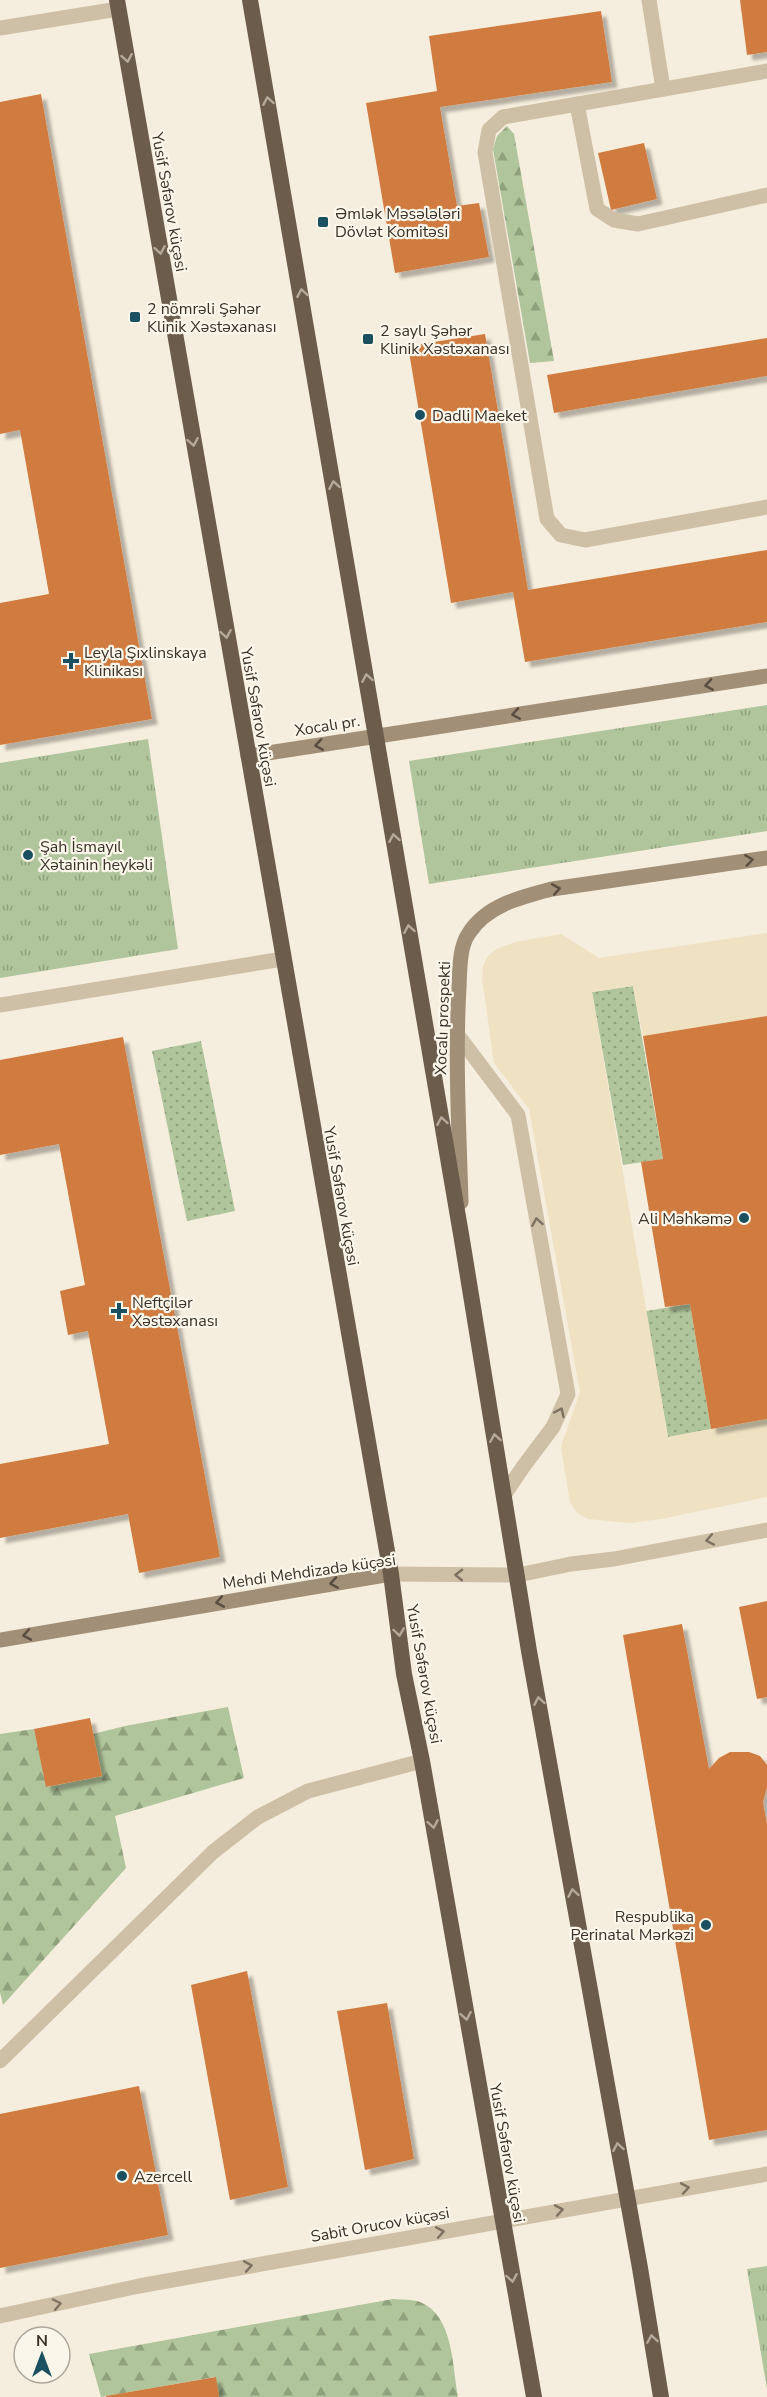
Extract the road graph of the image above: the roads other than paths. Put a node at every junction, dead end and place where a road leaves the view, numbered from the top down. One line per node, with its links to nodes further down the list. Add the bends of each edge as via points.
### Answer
1 (250, 0): 11 (highway, one-way to 1)
2 (649, 0): 6 (street)
3 (117, 4): 4 (street); 12 (highway, Yusif Səfərov küçəsi, one-way to 12)
4 (0, 28)
5 (767, 71): 6 (street)
6 (663, 89): 7 (street)
7 (577, 104): 8 (street, via 597,209 614,220 638,224); 9 (street, via 503,117 489,130 485,152 547,519 561,535 585,540)
8 (767, 195)
9 (767, 507)
10 (767, 676): 11 (main road, one-way to 11)
11 (377, 735): 12 (main road, Xocalı pr., one-way to 12); 17 (highway, one-way to 11)
12 (248, 756): 14 (highway, Yusif Səfərov küçəsi)
13 (767, 858): 16 (main road, Xocalı prospekti, one-way to 13, via 461,960 467,935 481,918 500,905 552,889)
14 (283, 959): 15 (street); 20 (highway, Yusif Səfərov küçəsi)
15 (0, 1005)
16 (457, 1034): 17 (main road, Xocalı prospekti); 18 (street, one-way to 16, via 553,1427 568,1394 518,1115)
17 (462, 1240): 18 (highway, one-way to 17)
18 (504, 1496): 21 (highway)
19 (767, 1530): 21 (street, Mehdi Mehdizadə küçəsi, one-way to 21)
20 (391, 1574): 21 (street, Mehdi Mehdizadə küçəsi, one-way to 20); 22 (main road, Mehdi Mehdizadə küçəsi, one-way to 22); 23 (highway, Yusif Səfərov küçəsi, one-way to 23, via 404,1674)
21 (518, 1575): 26 (highway, one-way to 21)
22 (0, 1640)
23 (422, 1761): 24 (street, via 308,1791 258,1817 213,1852); 27 (highway, Yusif Səfərov küçəsi, one-way to 27)
24 (0, 2061)
25 (767, 2174): 26 (street, Sabit Orucov küçəsi, one-way to 25)
26 (627, 2198): 27 (street, Sabit Orucov küçəsi, one-way to 26); 30 (highway, one-way to 26)
27 (502, 2221): 28 (street, Sabit Orucov küçəsi, one-way to 27, via 139,2286); 29 (highway, Yusif Səfərov küçəsi, one-way to 29)
28 (0, 2316)
29 (534, 2397)
30 (661, 2397)

